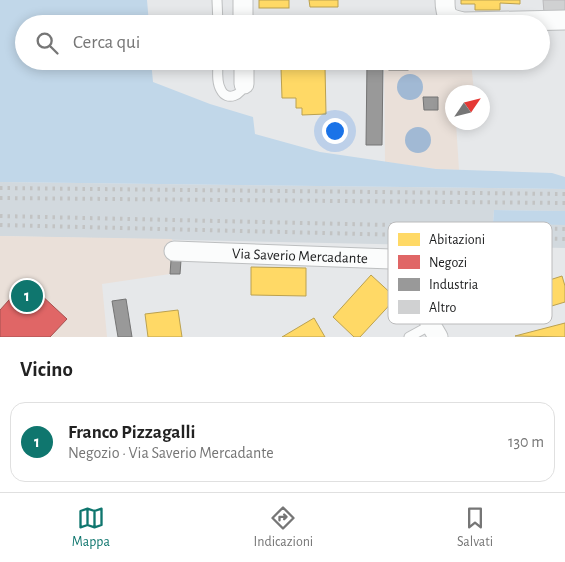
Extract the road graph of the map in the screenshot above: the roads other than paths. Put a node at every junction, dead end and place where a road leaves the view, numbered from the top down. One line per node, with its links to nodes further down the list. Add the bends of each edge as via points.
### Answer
1 (217, 0): 4 (lane)
2 (243, 0): 5 (street)
3 (445, 0): 6 (street)
4 (218, 15)
5 (243, 15)
6 (447, 15)
7 (550, 20): 8 (street)
8 (565, 20)
9 (218, 70): 11 (lane, via 219,84 224,94 238,94)
10 (244, 70): 11 (street)
11 (244, 84)
12 (174, 250): 13 (street, Via Saverio Mercadante)
13 (388, 259)
14 (435, 331): 15 (lane)
15 (410, 337)

